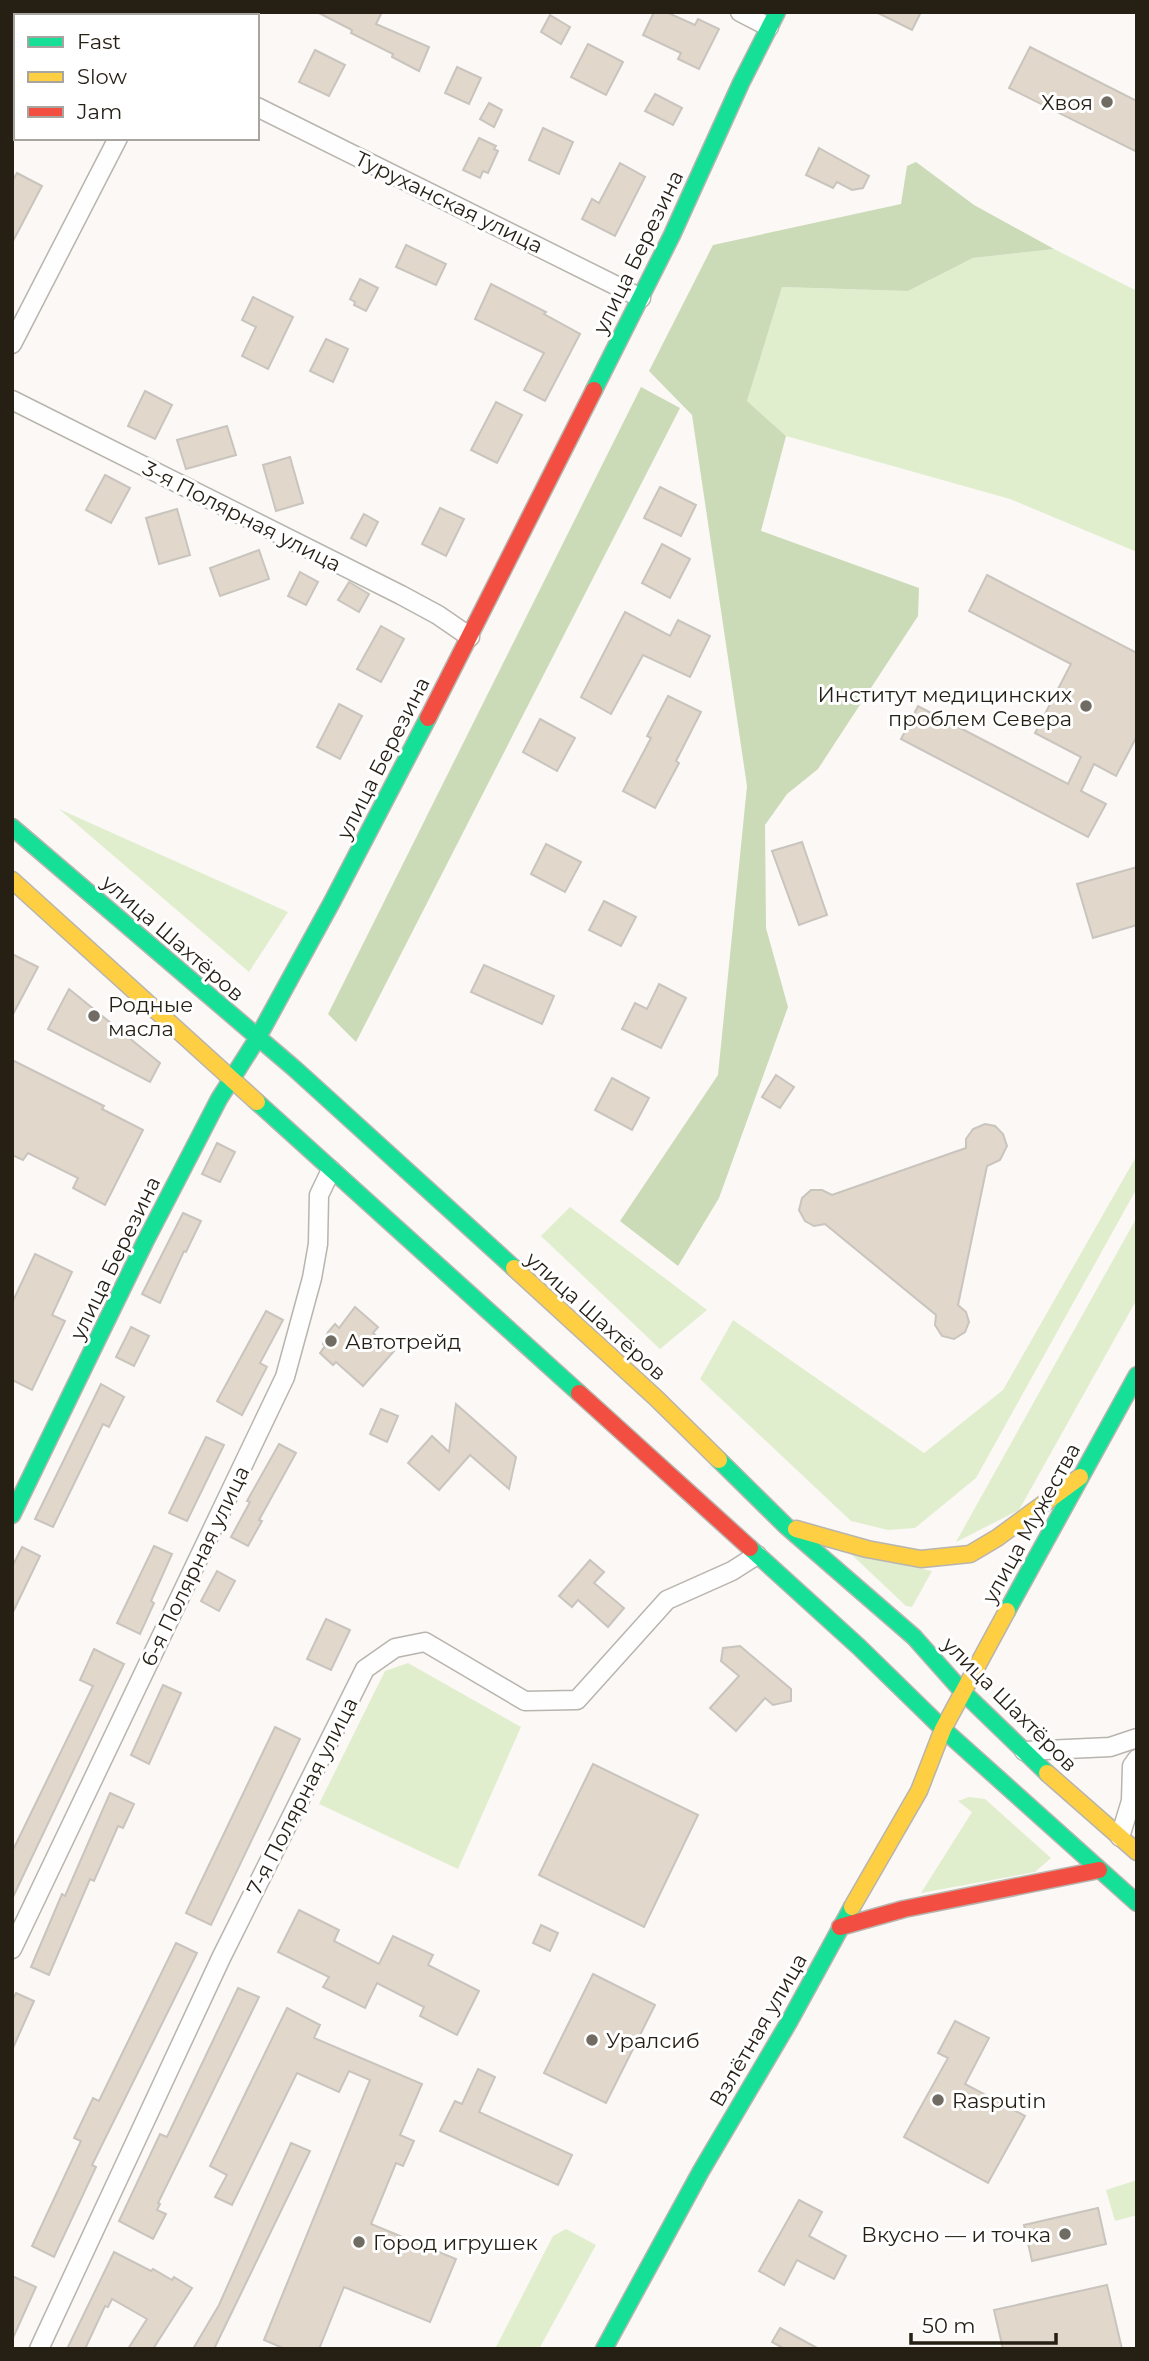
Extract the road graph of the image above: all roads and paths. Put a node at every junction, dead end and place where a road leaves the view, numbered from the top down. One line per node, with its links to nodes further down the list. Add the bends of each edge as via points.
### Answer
1 (740, 12): 2 (street)
2 (773, 20): 5 (main road, улица Березина)
3 (259, 108): 5 (street, Туруханская улица)
4 (117, 140): 6 (street)
5 (641, 298): 8 (main road, улица Березина)
6 (12, 344)
7 (12, 400): 8 (street, 3-я Полярная улица, via 438,615)
8 (470, 637): 11 (main road, улица Березина)
9 (12, 827): 11 (main road, улица Шахтёров)
10 (12, 880): 12 (main road)
11 (257, 1039): 12 (main road, улица Березина); 17 (main road, улица Шахтёров, via 656,1398)
12 (231, 1079): 13 (main road); 16 (main road, улица Березина, via 145,1242)
13 (331, 1170): 18 (main road); 29 (street, 6-я Полярная улица, via 319,1195 312,1278 285,1377)
14 (1137, 1375): 15 (main road, улица Мужества)
15 (1080, 1477): 17 (main road, via 970,1554 921,1559); 19 (main road, улица Мужества)
16 (12, 1515)
17 (786, 1526): 19 (main road, улица Шахтёров, via 914,1637)
18 (757, 1555): 20 (main road); 30 (street, 7-я Полярная улица, via 667,1600 577,1700 524,1701 425,1642 395,1648 365,1668 221,1958)
19 (962, 1691): 20 (main road, улица Мужества); 22 (main road, улица Шахтёров)
20 (943, 1729): 26 (main road); 28 (main road, Взлётная улица, via 919,1791)
21 (1137, 1738): 22 (street, via 1110,1747)
22 (1024, 1751): 24 (main road, улица Шахтёров)
23 (1137, 1759): 24 (street)
24 (1120, 1837): 25 (main road, улица Шахтёров)
25 (1137, 1852)
26 (1099, 1870): 27 (main road); 28 (main road, via 904,1909)
27 (1137, 1903)
28 (840, 1927): 31 (main road, Взлётная улица)
29 (12, 1949)
30 (40, 2349)
31 (604, 2349)

